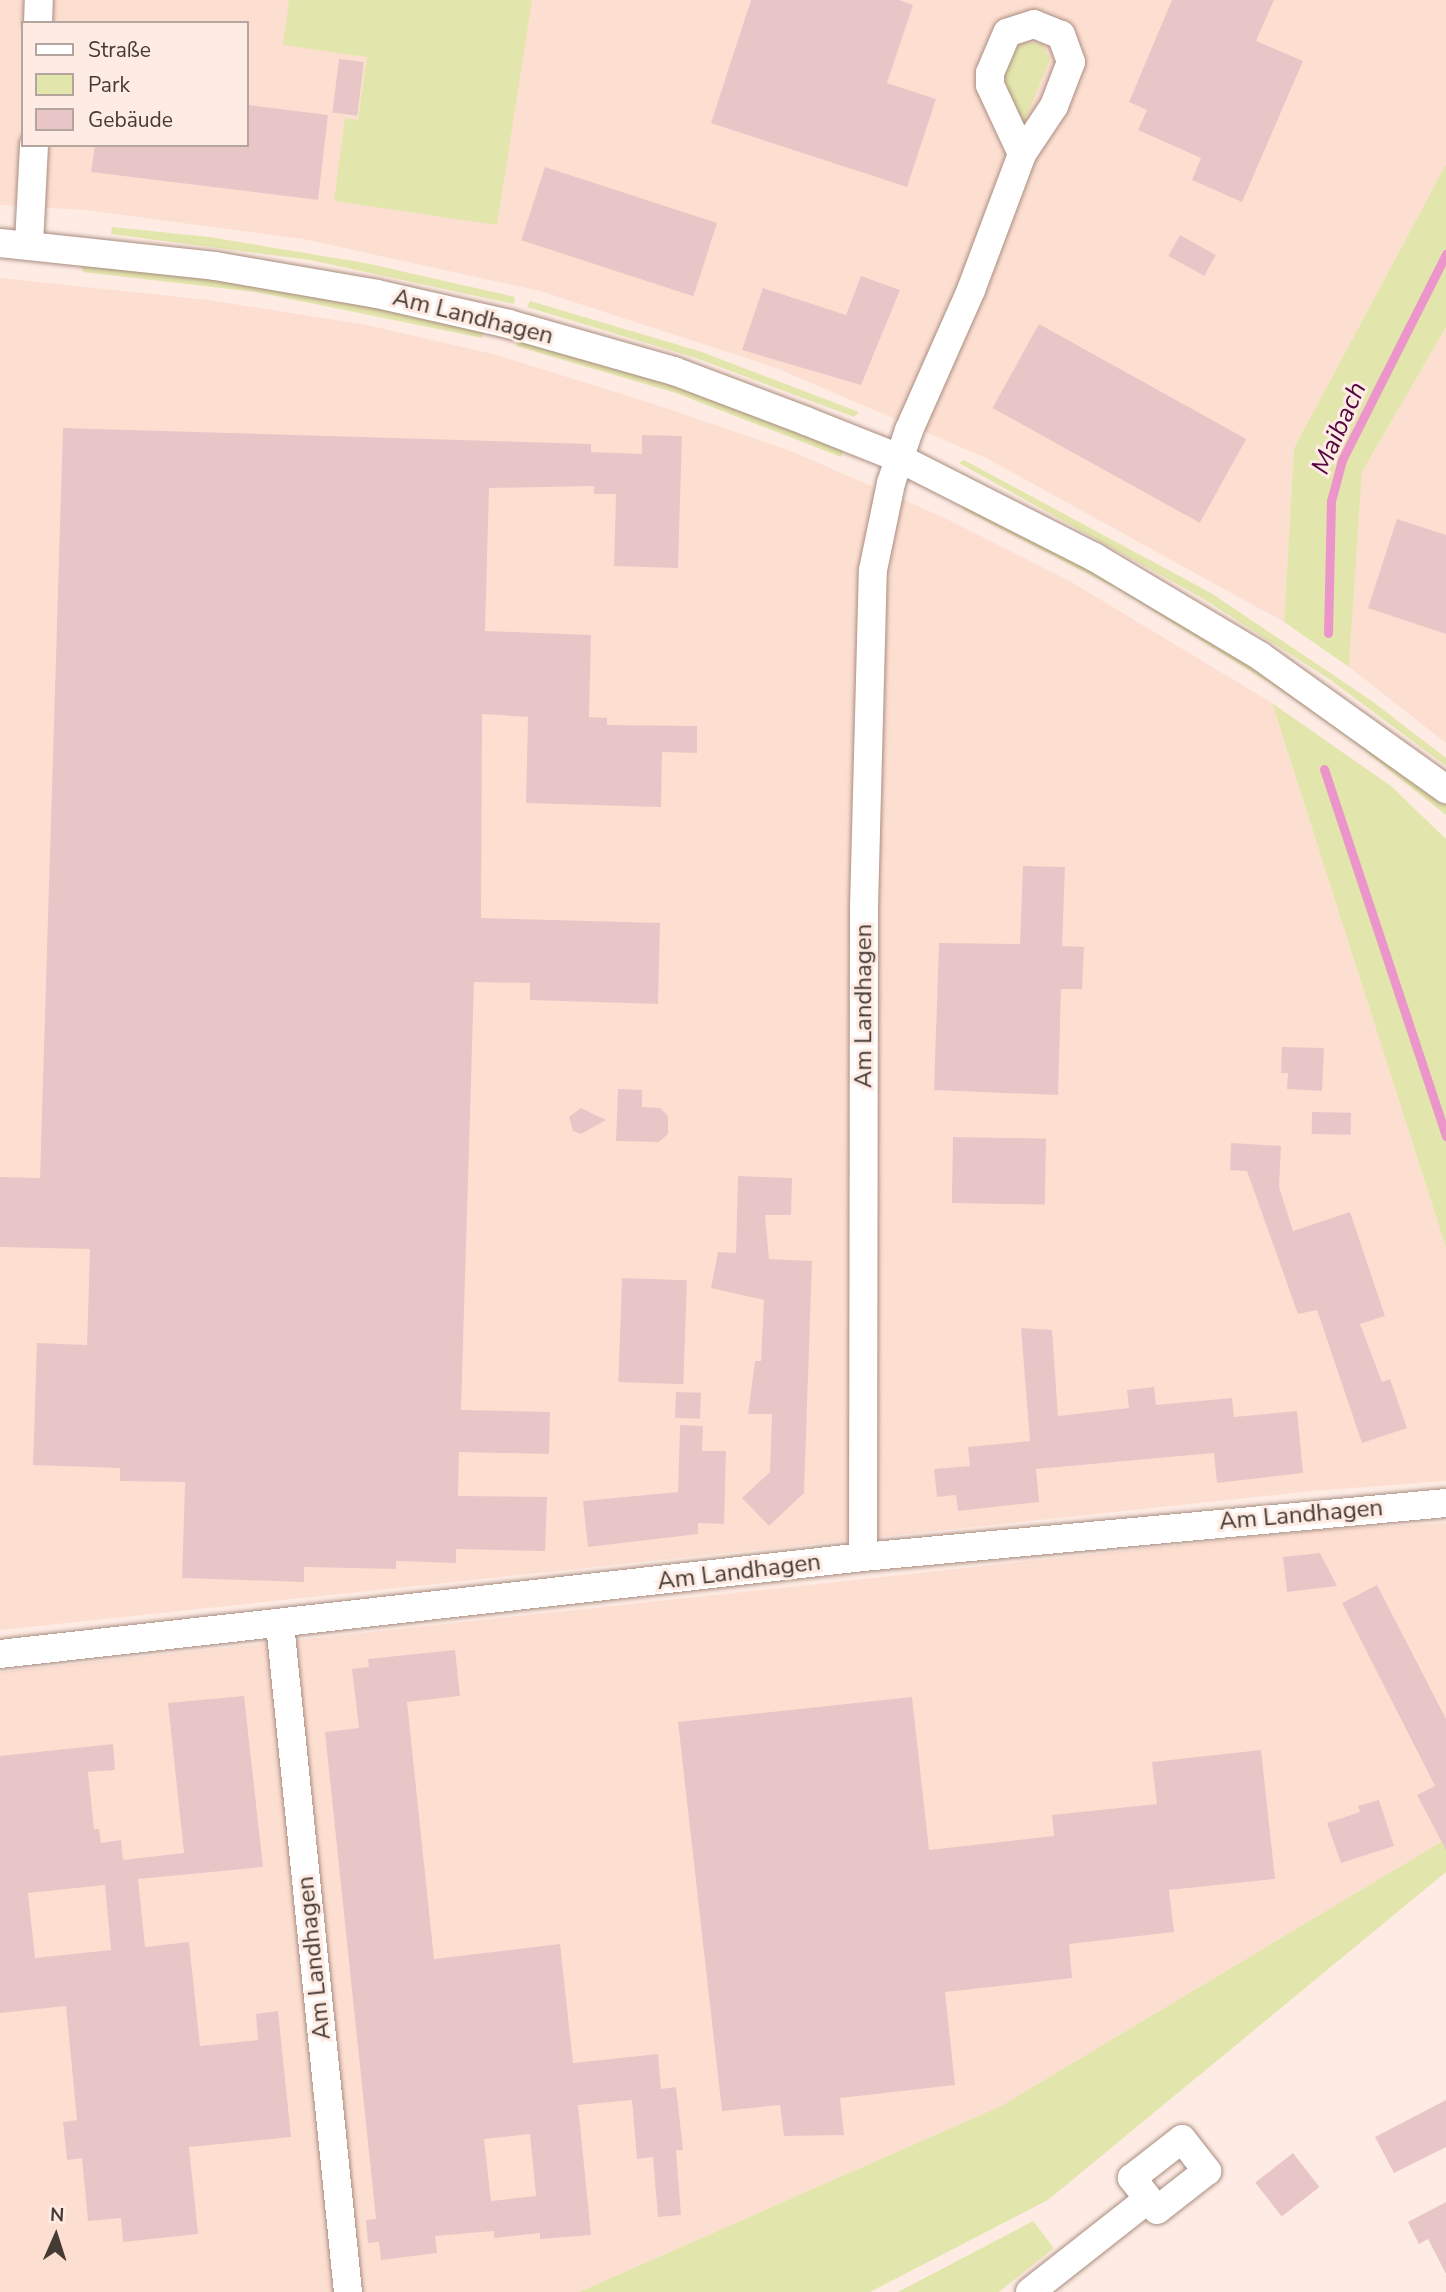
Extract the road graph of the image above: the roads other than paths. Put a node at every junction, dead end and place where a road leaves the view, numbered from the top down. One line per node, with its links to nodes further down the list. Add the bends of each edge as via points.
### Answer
1 (39, 0): 2 (street)
2 (38, 21)
3 (34, 147): 6 (street)
4 (1022, 154): 7 (street, Am Landhagen, via 971,290)
5 (0, 243): 6 (street, Am Landhagen)
6 (29, 244): 7 (street, Am Landhagen, via 215,266 377,294 509,324 674,371)
7 (899, 458): 8 (street, Am Landhagen, via 1094,557 1260,656); 10 (street, Am Landhagen, via 873,570 869,654)
8 (1446, 789)
9 (1446, 1503): 10 (street, Am Landhagen)
10 (863, 1557): 11 (street, Am Landhagen)
11 (280, 1624): 12 (street, Am Landhagen); 14 (street, Am Landhagen)
12 (0, 1654)
13 (1148, 2199): 15 (street)
14 (348, 2292)
15 (1030, 2292)

